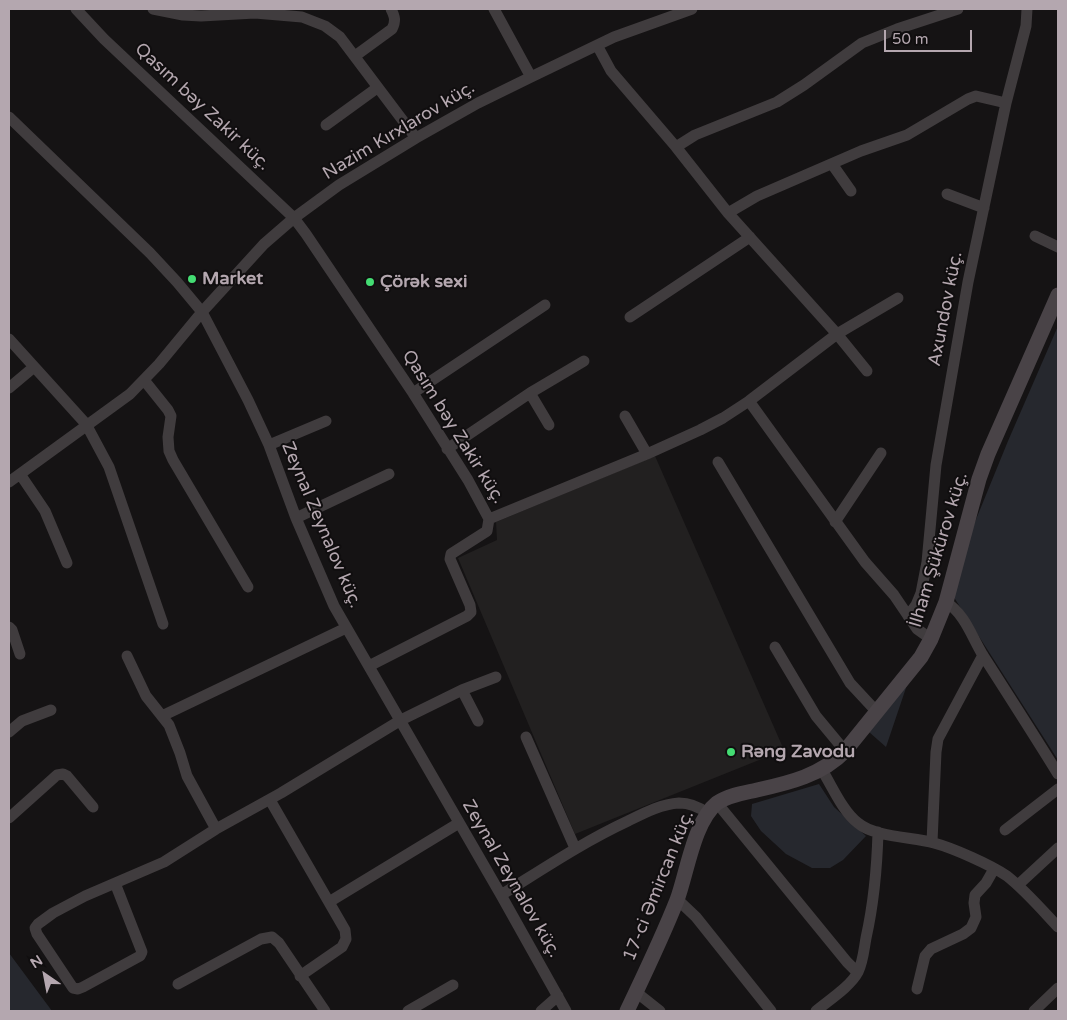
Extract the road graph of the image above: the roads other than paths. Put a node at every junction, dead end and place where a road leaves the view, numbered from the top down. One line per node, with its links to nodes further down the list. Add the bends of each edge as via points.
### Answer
1 (76, 9): 23 (street, Qasım bəy Zakir küç.)
2 (153, 9): 8 (street, via 201,16)
3 (391, 9): 10 (street, via 395,24 392,29)
4 (494, 9): 11 (street)
5 (692, 9): 9 (street, Nazim Kırxlarov küç.)
6 (958, 9): 17 (street, via 862,43 778,102 695,135)
7 (1027, 9): 13 (street, Axundov küç., via 1026,26)
8 (254, 11): 10 (street, via 302,17 325,26 340,37)
9 (597, 45): 11 (street, Nazim Kırxlarov küç.); 17 (street, via 611,72)
10 (355, 56): 12 (street)
11 (531, 77): 16 (street, Nazim Kırxlarov küç.)
12 (377, 88): 15 (street); 16 (street)
13 (1006, 103): 18 (street, via 976,96 907,135); 21 (street, Axundov küç.)
14 (9, 117): 30 (street, Zeynal Zeynalov küç., via 150,253)
15 (326, 125)
16 (416, 138): 23 (street, Nazim Kırxlarov küç., via 339,185)
17 (676, 148): 22 (street)
18 (832, 164): 19 (street); 22 (street, via 757,196)
19 (851, 191)
20 (947, 194): 21 (street)
21 (984, 208): 60 (street, Axundov küç., via 936,465 927,562 921,593)
22 (728, 213): 25 (street)
23 (294, 218): 30 (street, Nazim Kırxlarov küç., via 264,244); 39 (street, Qasım bəy Zakir küç.)
24 (1035, 236): 26 (street)
25 (750, 238): 31 (street); 32 (street)
26 (1058, 247)
27 (1058, 295): 59 (street, İlham Şükürov küç., via 988,454)
28 (898, 298): 32 (street, Qasım bəy Zakir küç.)
29 (545, 305): 39 (street)
30 (202, 312): 37 (street, Nazim Kırxlarov küç.); 46 (street, Zeynal Zeynalov küç.)
31 (630, 317)
32 (837, 334): 36 (street); 41 (street, Qasım bəy Zakir küç.)
33 (9, 339): 35 (street)
34 (584, 361): 40 (street)
35 (34, 367): 38 (street); 44 (street)
36 (867, 371)
37 (144, 380): 44 (street, Nazim Kırxlarov küç., via 130,394); 58 (street, via 171,416 168,437 172,460)
38 (9, 388)
39 (413, 393): 47 (street, Qasım bəy Zakir küç.)
40 (530, 393): 45 (street); 47 (street)
41 (749, 401): 49 (street, Qasım bəy Zakir küç., via 700,430); 56 (street)
42 (625, 416): 49 (street)
43 (326, 421): 46 (street)
44 (86, 424): 51 (street, Nazim Kırxlarov küç.); 61 (street, via 109,467)
45 (550, 425)
46 (269, 445): 54 (street, Zeynal Zeynalov küç.)
47 (447, 449): 55 (street, Qasım bəy Zakir küç.)
48 (881, 453): 56 (street)
49 (647, 454): 55 (street, Qasım bəy Zakir küç.)
50 (718, 462): 73 (street, via 850,683)
51 (20, 474): 53 (street, Nazim Kırxlarov küç.); 57 (street, via 45,511)
52 (389, 474): 54 (street)
53 (9, 482)
54 (296, 518): 63 (street, Zeynal Zeynalov küç.)
55 (489, 519): 69 (street, via 487,531 451,554 450,559 471,612)
56 (835, 522): 60 (street)
57 (67, 563)
58 (248, 587)
59 (946, 602): 64 (street, İlham Şükürov küç.); 67 (street, via 963,618)
60 (908, 616): 64 (street, via 917,629)
61 (163, 624)
62 (9, 627): 66 (street)
63 (346, 628): 69 (street, Zeynal Zeynalov küç.); 74 (street)
64 (931, 639): 73 (street, İlham Şükürov küç., via 921,657)
65 (775, 647): 79 (street, via 816,716)
66 (20, 654)
67 (983, 655): 81 (street); 91 (street, via 938,739)
68 (127, 656): 74 (street, via 146,696)
69 (369, 666): 75 (street, Zeynal Zeynalov küç.)
70 (496, 677): 71 (street)
71 (462, 690): 75 (street); 76 (street)
72 (51, 710): 77 (street, via 22,721)
73 (876, 711): 79 (street, İlham Şükürov küç.)
74 (162, 716): 88 (street, via 169,725 187,776)
75 (401, 720): 83 (street); 87 (street, Zeynal Zeynalov küç.)
76 (478, 721)
77 (9, 732)
78 (526, 737): 92 (street)
79 (846, 751): 80 (street, İlham Şükürov küç.)
80 (822, 770): 85 (street, İlham Şükürov küç., via 797,780 740,794); 90 (street, via 853,819 864,828)
81 (1058, 774)
82 (1058, 789): 89 (street)
83 (270, 800): 88 (street); 99 (street)
84 (93, 807): 86 (street, via 63,774 57,775)
85 (712, 808): 92 (street, via 679,803 663,806); 98 (street, 17-ci Əmircan küç., via 697,834); 101 (street)
86 (9, 818)
87 (459, 822): 97 (street, Zeynal Zeynalov küç.); 99 (street)
88 (216, 829): 95 (street, via 164,862)
89 (1005, 830)
90 (878, 832): 91 (street); 101 (street, via 872,908)
91 (932, 842): 94 (street)
92 (575, 848): 97 (street)
93 (1058, 848): 96 (street)
94 (994, 869): 96 (street); 106 (street, via 975,895 976,917 971,928 931,949 925,956)
95 (115, 883): 95 (street, via 142,952 83,987 73,988 35,928 53,913)
96 (1018, 885): 100 (street)
97 (501, 895): 108 (street, Zeynal Zeynalov küç.)
98 (677, 899): 107 (street, 17-ci Əmircan küç.); 115 (street, via 696,917)
99 (329, 902): 102 (street, via 345,930 346,939 342,947)
100 (1058, 927)
101 (857, 972): 116 (street, via 847,985)
102 (300, 976): 103 (street, via 272,937); 109 (street)
103 (178, 984)
104 (453, 985): 110 (street)
105 (1058, 988): 117 (street)
106 (917, 989)
107 (636, 992): 113 (street, 17-ci Əmircan küç.); 114 (street)
108 (558, 996): 111 (street); 112 (street, Zeynal Zeynalov küç.)
109 (325, 1011)
110 (408, 1011)
111 (541, 1011)
112 (566, 1011)
113 (626, 1011)
114 (660, 1011)
115 (771, 1011)
116 (816, 1011)
117 (1034, 1011)

